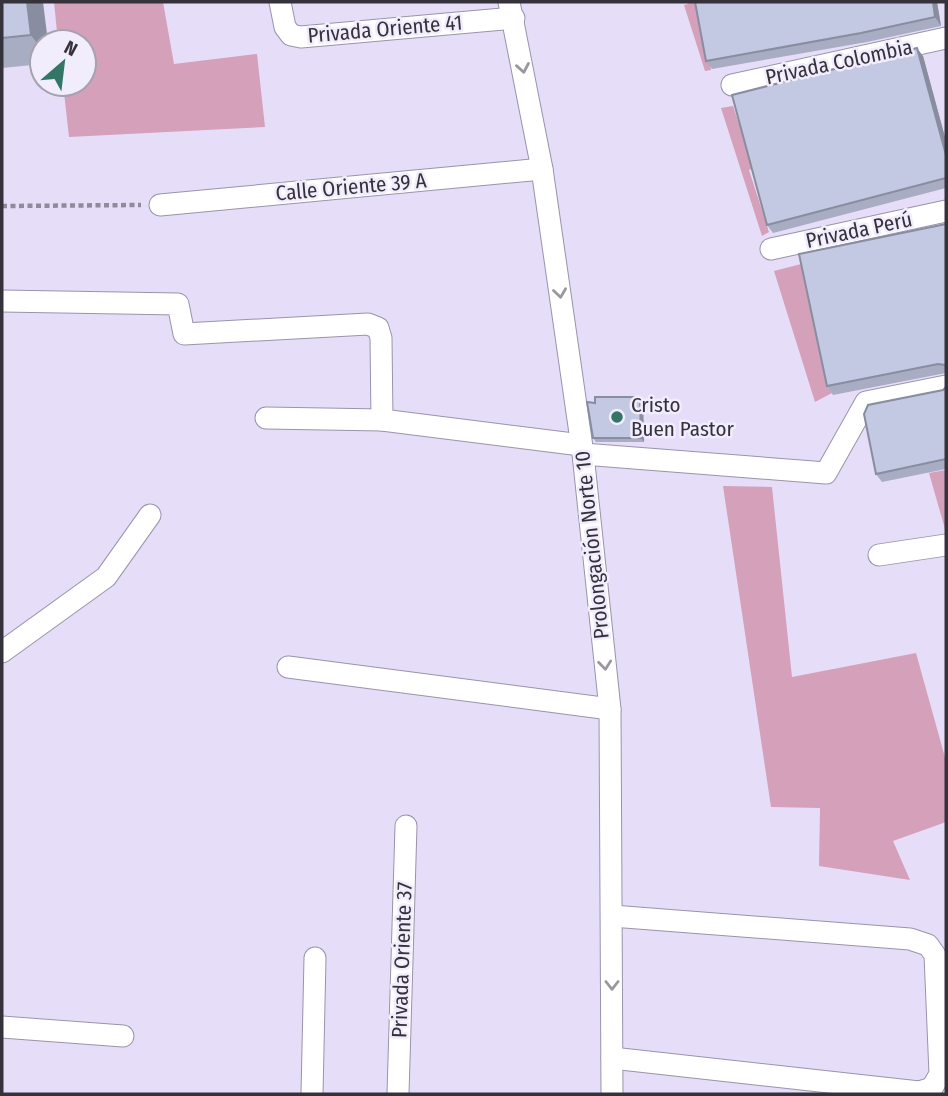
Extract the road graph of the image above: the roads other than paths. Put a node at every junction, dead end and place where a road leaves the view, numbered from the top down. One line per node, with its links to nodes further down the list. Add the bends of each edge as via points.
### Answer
1 (280, 2): 2 (street, Privada Oriente 41, via 285,27 290,35 301,37)
2 (512, 10): 5 (street, Prolongación Norte 10, one-way to 5)
3 (946, 38): 4 (street, Privada Colombia)
4 (732, 85)
5 (542, 169): 6 (street, Calle Oriente 39 A); 13 (street, Prolongación Norte 10, one-way to 13)
6 (160, 205)
7 (946, 211): 8 (street, Privada Perú)
8 (771, 249)
9 (2, 301): 12 (street, via 178,304 184,334 368,324 378,328 381,338)
10 (946, 387): 13 (street, via 866,402 826,473)
11 (266, 418): 12 (street)
12 (382, 420): 13 (street)
13 (582, 449): 19 (street, Prolongación Norte 10, one-way to 19)
14 (150, 515): 17 (street, via 106,577)
15 (946, 545): 16 (street)
16 (879, 555)
17 (2, 652)
18 (288, 667): 19 (street)
19 (610, 709): 21 (street, Prolongación Norte 10)
20 (406, 826): 27 (street, Privada Oriente 37)
21 (612, 916): 25 (street, Prolongación Norte 10, one-way to 25); 25 (street, via 910,939 928,945 935,956 940,1074 932,1088 919,1092)
22 (315, 958): 26 (street)
23 (2, 1027): 24 (street)
24 (123, 1036)
25 (612, 1058): 28 (street, Prolongación Norte 10)
26 (312, 1094)
27 (398, 1094)
28 (612, 1094)

